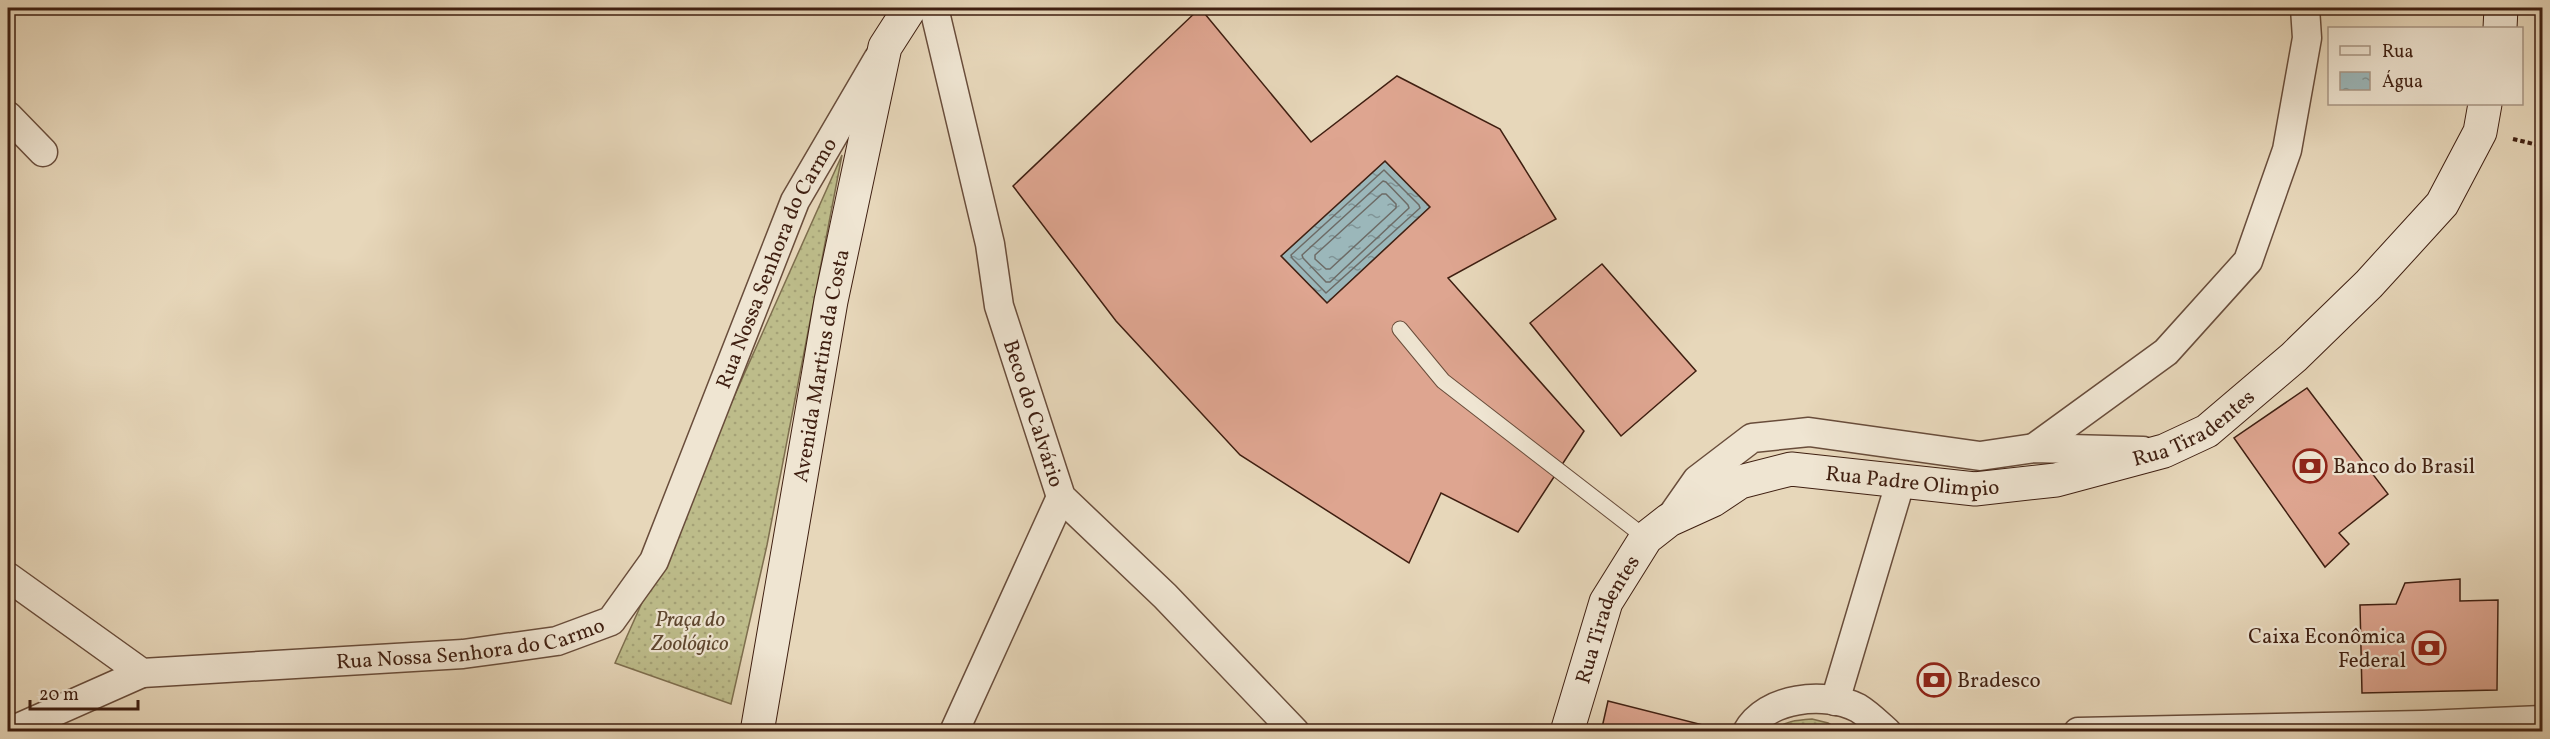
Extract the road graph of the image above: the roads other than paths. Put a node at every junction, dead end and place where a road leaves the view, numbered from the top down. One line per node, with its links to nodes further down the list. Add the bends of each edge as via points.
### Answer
1 (910, 8): 6 (street, Avenida Martins da Costa)
2 (934, 8): 14 (street, Beco do Calvário, via 990,244 999,306)
3 (2305, 8): 11 (street, via 2307,38 2287,150 2248,261 2166,352)
4 (2501, 8): 5 (street)
5 (2500, 27)
6 (885, 47): 17 (street, Rua Nossa Senhora do Carmo, via 795,201 654,561 611,621 557,641 463,654); 22 (street, Avenida Martins da Costa, via 831,301)
7 (2485, 105): 12 (street, Rua Tiradentes, via 2480,132 2442,204 2376,276 2294,357 2207,431)
8 (8, 116): 9 (street)
9 (43, 152)
10 (1400, 329): 15 (lane, via 1443,381)
11 (2034, 448): 12 (street, Rua Tiradentes); 15 (street, Rua Tiradentes, via 1980,456 1809,432 1752,438 1697,480)
12 (2164, 451): 13 (street, Rua Padre Olimpio, via 2056,480 1975,489)
13 (1901, 480): 15 (street, Rua Padre Olimpio, via 1791,469 1740,482); 18 (street)
14 (1061, 497): 23 (street); 24 (street, Beco do Calvário, via 1165,596)
15 (1658, 529): 25 (street, Rua Tiradentes, via 1606,602)
16 (8, 577): 17 (street)
17 (142, 673): 21 (street)
18 (1835, 701): 26 (street, via 1803,699 1768,710); 27 (street, via 1857,708)
19 (2542, 720): 20 (street)
20 (2420, 728): 28 (street)
21 (9, 732)
22 (757, 732)
23 (954, 732)
24 (1295, 732)
25 (1567, 732)
26 (1748, 732)
27 (1887, 732)
28 (2078, 732)

